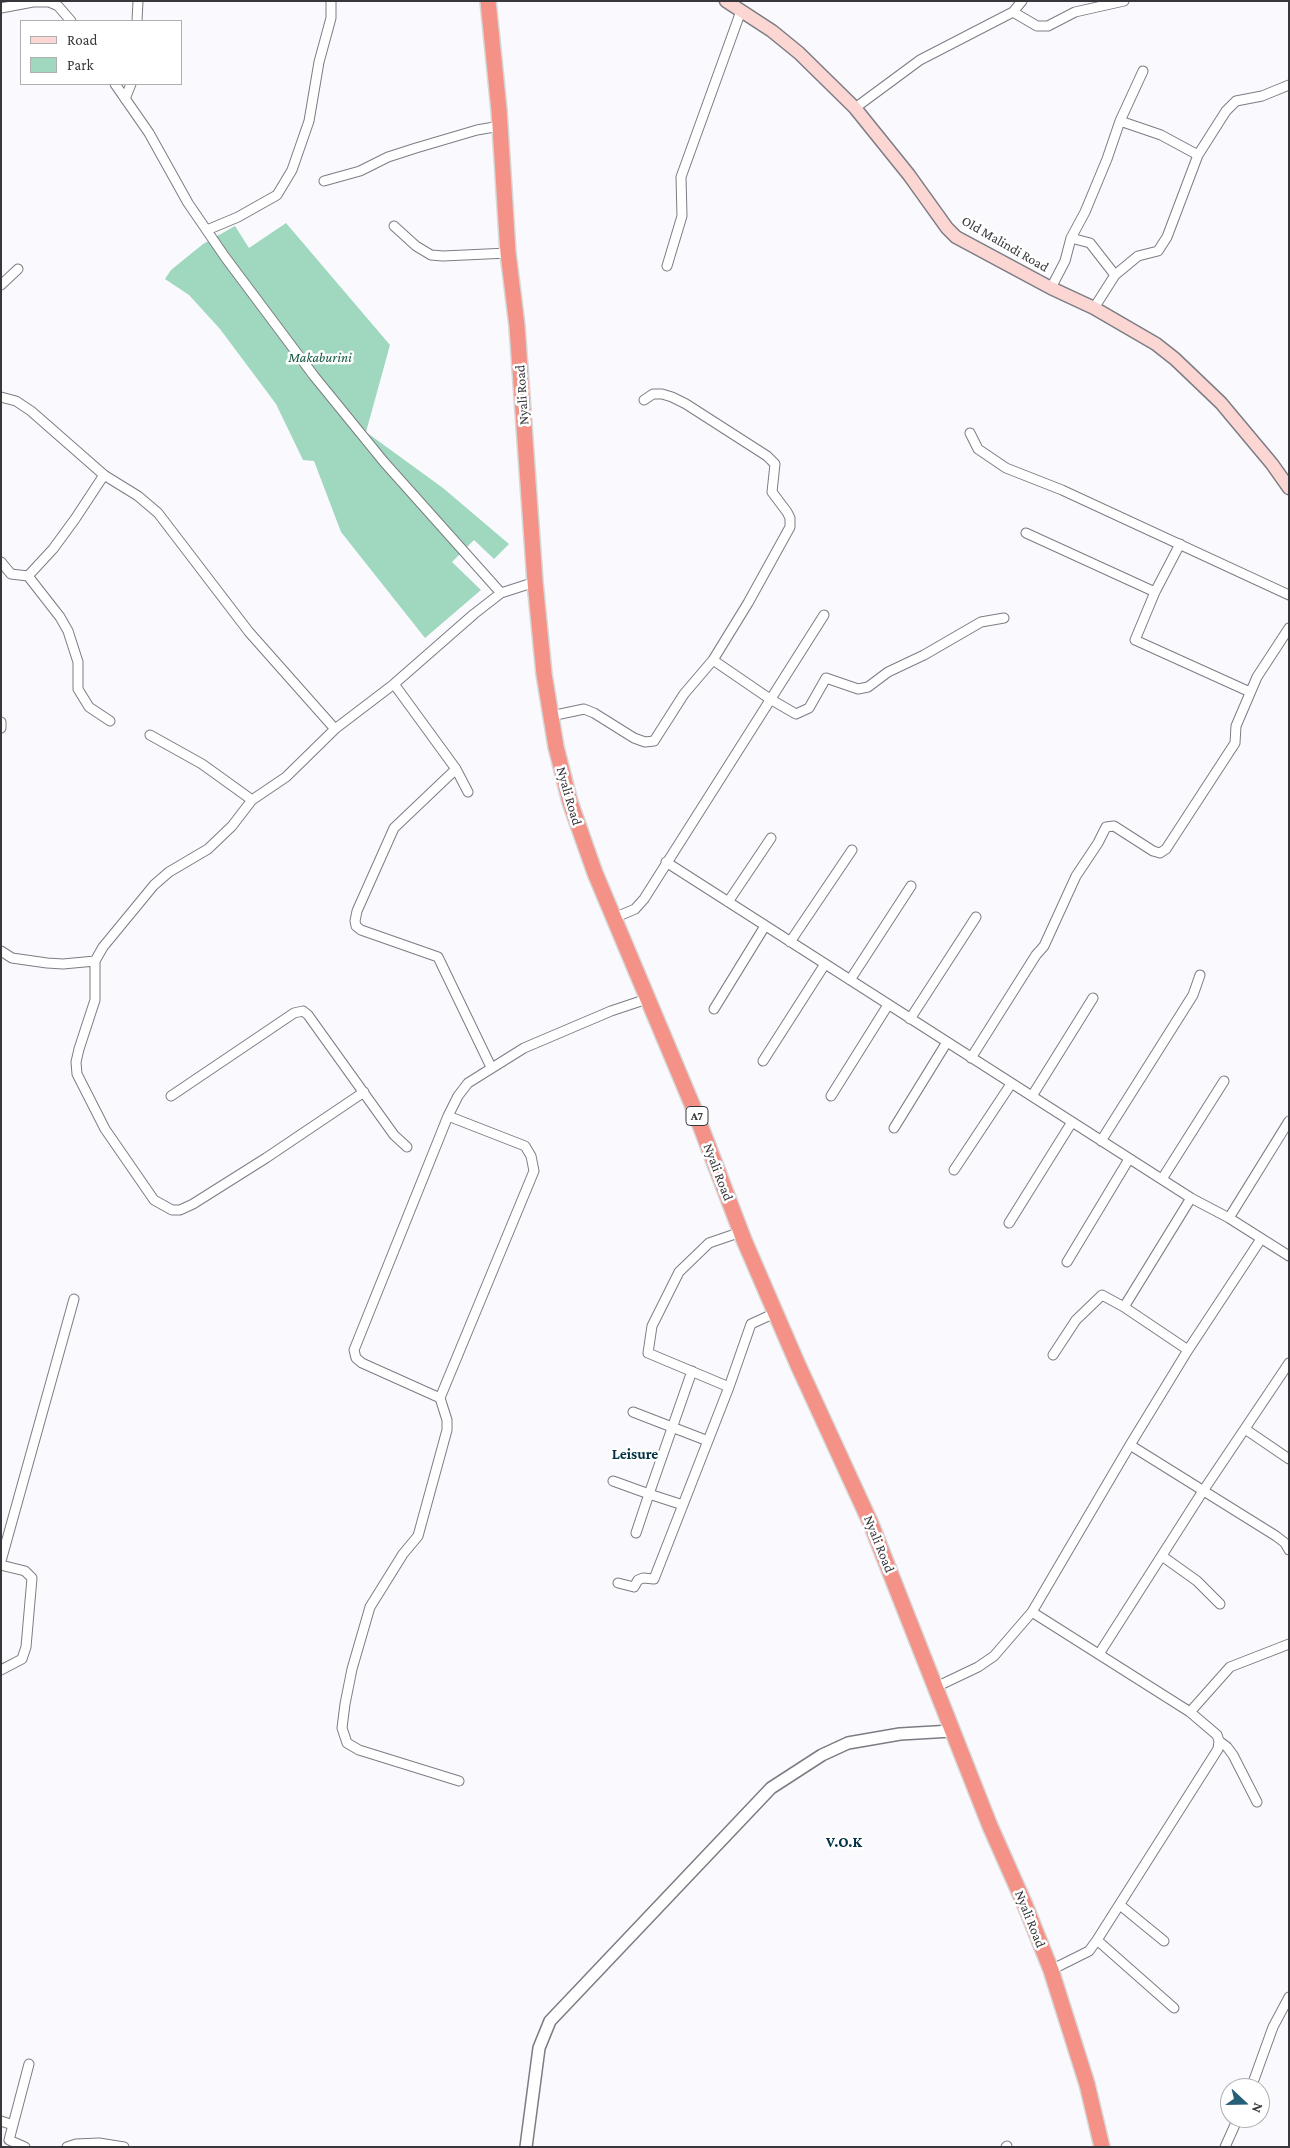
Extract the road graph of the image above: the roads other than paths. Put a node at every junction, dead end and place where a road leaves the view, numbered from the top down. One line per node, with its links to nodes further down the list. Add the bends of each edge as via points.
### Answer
1 (138, 1): 12 (street)
2 (331, 1): 25 (street, via 332,18 319,62 309,122 292,170 277,195)
3 (480, 1): 13 (highway, Nyali Road / A7)
4 (488, 1): 13 (highway, Nyali Road / A7)
5 (726, 1): 9 (main road, Old Malindi Road)
6 (1022, 1): 10 (street)
7 (1124, 1): 10 (street, via 1075,12 1048,26 1037,26)
8 (1, 8): 11 (street, via 49,2 58,6)
9 (741, 11): 19 (main road, Old Malindi Road, via 799,53); 28 (street, via 681,177 682,216)
10 (1013, 12): 19 (street, via 920,60)
11 (70, 20)
12 (137, 20)
13 (491, 38): 21 (highway, Nyali Road / A7)
14 (1143, 71): 20 (street)
15 (116, 85): 18 (street)
16 (130, 85): 18 (street)
17 (1289, 85): 22 (street, via 1262,96 1236,101)
18 (125, 99): 25 (street)
19 (856, 108): 32 (main road, Old Malindi Road, via 956,237)
20 (1120, 120): 22 (street, via 1161,135); 26 (street, via 1085,212)
21 (500, 126): 23 (street, via 416,148 360,171); 27 (highway, Nyali Road / A7)
22 (1198, 155): 30 (street, via 1168,237 1158,251 1138,256)
23 (324, 181)
24 (394, 226): 27 (street, via 431,255)
25 (207, 230): 45 (street, via 345,416)
26 (1071, 238): 30 (street, via 1090,243); 32 (street, via 1065,261)
27 (508, 253): 43 (highway, Nyali Road / A7, via 518,335)
28 (667, 266)
29 (18, 269): 31 (street)
30 (1115, 275): 33 (street)
31 (1, 284)
32 (1051, 288): 33 (main road, Old Malindi Road)
33 (1094, 308): 38 (main road, Old Malindi Road, via 1156,344 1186,369 1239,424)
34 (1, 397): 37 (street, via 16,401 31,411)
35 (644, 400): 50 (street, via 653,394 672,397 768,456 774,464 772,492 790,518 790,527)
36 (970, 433): 40 (street, via 978,449 1006,468)
37 (104, 475): 42 (street, via 70,527); 58 (street, via 158,513 250,632)
38 (1289, 488)
39 (1026, 533): 44 (street)
40 (1180, 544): 44 (street); 46 (street)
41 (1, 562): 42 (street, via 11,574)
42 (28, 576): 55 (street, via 68,631 78,662 78,689 89,707)
43 (535, 582): 45 (street); 54 (highway, Nyali Road / A7)
44 (1156, 592): 52 (street, via 1135,640)
45 (501, 593): 51 (street)
46 (1289, 594)
47 (824, 615): 53 (street)
48 (1004, 618): 53 (street, via 981,622 888,672 868,687 858,688 826,678 809,708 796,714)
49 (1289, 628): 52 (street, via 1266,660)
50 (713, 660): 53 (street); 54 (street, via 684,694 654,741 634,738 584,709)
51 (394, 684): 58 (street); 60 (street)
52 (1250, 692): 83 (street, via 1236,726 1235,743 1166,849 1160,853 1153,851 1114,826 1106,827 1076,876 1044,946)
53 (770, 699): 65 (street)
54 (551, 716): 68 (highway, Nyali Road / A7, via 570,802)
55 (110, 721)
56 (1, 722): 57 (street)
57 (1, 728)
58 (336, 729): 62 (street, via 286,777)
59 (150, 735): 62 (street, via 202,764)
60 (456, 769): 61 (street); 85 (street, via 394,828 356,911 355,921 361,930 438,957)
61 (468, 792)
62 (252, 800): 73 (street, via 208,849 154,885)
63 (771, 838): 67 (street)
64 (852, 850): 71 (street)
65 (666, 862): 67 (street); 68 (street, via 644,900)
66 (911, 886): 76 (street)
67 (728, 902): 70 (street)
68 (614, 918): 78 (highway, Nyali Road / A7)
69 (976, 918): 81 (street)
70 (765, 926): 71 (street); 80 (street)
71 (790, 942): 74 (street)
72 (1, 951): 73 (street, via 12,958 47,963)
73 (95, 961): 88 (street, via 95,1000 79,1049 77,1074 105,1129 154,1200 164,1207 180,1210 193,1204)
74 (825, 964): 76 (street); 84 (street)
75 (1200, 975): 96 (street, via 1194,995)
76 (850, 980): 79 (street)
77 (1094, 998): 91 (street)
78 (648, 999): 85 (street, via 524,1048); 104 (highway, Nyali Road / A7)
79 (888, 1005): 81 (street); 90 (street)
80 (714, 1009)
81 (910, 1019): 82 (street)
82 (947, 1042): 83 (street); 95 (street)
83 (971, 1058): 87 (street)
84 (763, 1061)
85 (491, 1067): 92 (street, via 468,1083)
86 (1224, 1081): 100 (street)
87 (1012, 1084): 91 (street); 99 (street)
88 (364, 1092): 89 (street, via 303,1011 294,1013); 97 (street, via 394,1135)
89 (171, 1096)
90 (831, 1096)
91 (1032, 1096): 94 (street)
92 (448, 1116): 116 (street, via 354,1350 362,1363); 116 (street, via 525,1146 534,1171)
93 (1289, 1121): 102 (street)
94 (1072, 1122): 96 (street); 103 (street)
95 (894, 1128)
96 (1102, 1141): 98 (street)
97 (407, 1147)
98 (1130, 1159): 100 (street); 107 (street)
99 (954, 1170)
100 (1162, 1179): 101 (street)
101 (1191, 1198): 102 (street); 109 (street)
102 (1229, 1218): 105 (street)
103 (1009, 1223)
104 (741, 1232): 110 (highway, Nyali Road / A7); 114 (street, via 708,1243 679,1272 652,1326 648,1353)
105 (1261, 1240): 106 (street); 111 (street)
106 (1289, 1256)
107 (1067, 1262)
108 (74, 1299): 130 (street)
109 (1124, 1307): 111 (street); 112 (street, via 1102,1295 1076,1320)
110 (775, 1313): 115 (street, via 750,1324); 137 (highway, Nyali Road / A7, via 871,1524)
111 (1188, 1350): 121 (street)
112 (1053, 1355)
113 (1289, 1363): 119 (street)
114 (692, 1371): 115 (street); 118 (street)
115 (730, 1387): 120 (street)
116 (440, 1398): 141 (street, via 447,1430 418,1536 370,1607 352,1669 342,1728 347,1743 359,1750)
117 (632, 1412): 118 (street)
118 (672, 1426): 120 (street); 125 (street)
119 (1244, 1429): 122 (street); 124 (street)
120 (708, 1441): 126 (street)
121 (1130, 1445): 124 (street); 133 (street)
122 (1289, 1459)
123 (613, 1480): 125 (street)
124 (1204, 1490): 128 (street, via 1276,1536); 129 (street)
125 (649, 1494): 126 (street); 127 (street)
126 (683, 1505): 131 (street, via 654,1579 643,1578 634,1587)
127 (636, 1533)
128 (1289, 1550)
129 (1162, 1556): 132 (street); 135 (street)
130 (1, 1563): 136 (street, via 24,1571 32,1578 22,1659)
131 (618, 1583)
132 (1220, 1604)
133 (1032, 1612): 135 (street); 137 (street, via 994,1656)
134 (1289, 1644): 138 (street, via 1230,1667)
135 (1099, 1654): 138 (street)
136 (1, 1670)
137 (936, 1687): 139 (highway, Nyali Road / A7)
138 (1190, 1712): 140 (street, via 1217,1735)
139 (952, 1731): 146 (highway, Nyali Road / A7); 158 (street, via 900,1734 848,1743 822,1754 771,1788 550,2021 539,2048)
140 (1219, 1741): 142 (street, via 1233,1755); 143 (street, via 1218,1749)
141 (459, 1781)
142 (1257, 1802)
143 (1120, 1905): 144 (street); 145 (street)
144 (1097, 1940): 146 (street, via 1089,1951); 148 (street)
145 (1164, 1941)
146 (1051, 1970): 159 (highway, Nyali Road / A7, via 1088,2084)
147 (1289, 1997): 150 (street, via 1273,2027)
148 (1174, 2008)
149 (29, 2064): 152 (street)
150 (1255, 2078)
151 (1, 2122): 152 (street)
152 (13, 2125): 154 (street)
153 (1234, 2128): 160 (street)
154 (8, 2143): 155 (street)
155 (25, 2147)
156 (68, 2147): 157 (street, via 99,2143)
157 (124, 2147)
158 (526, 2147)
159 (1102, 2147)
160 (1225, 2147)

